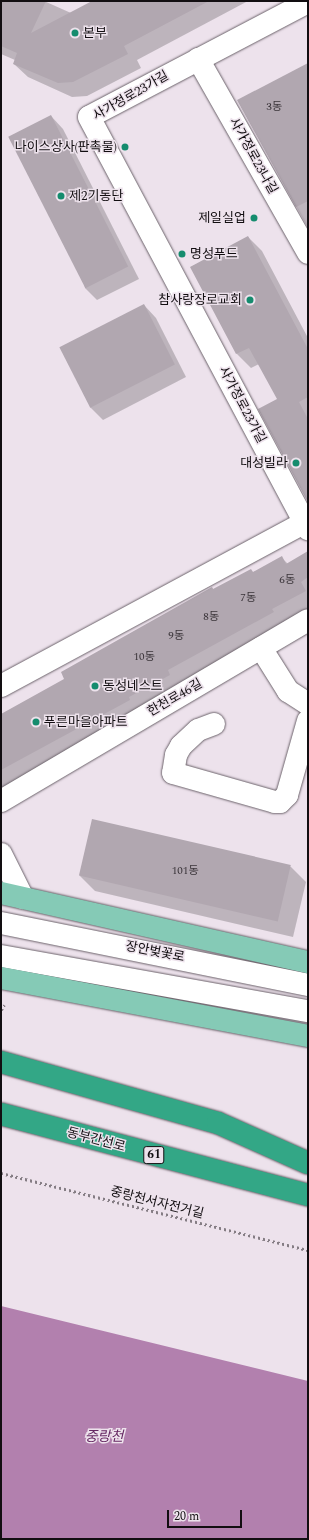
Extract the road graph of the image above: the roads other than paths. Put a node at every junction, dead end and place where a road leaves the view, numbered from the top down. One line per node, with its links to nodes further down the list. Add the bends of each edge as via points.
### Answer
1 (308, 2): 2 (street, 사가정로23가길)
2 (198, 59): 3 (street, 사가정로23나길); 4 (street, 사가정로23가길, via 89,117)
3 (308, 253)
4 (306, 526): 7 (street)
5 (308, 620): 6 (street, 한천로46길)
6 (261, 648): 8 (street, via 288,691); 11 (street, 한천로46길)
7 (1, 686)
8 (308, 704)
9 (308, 721): 10 (street, via 287,795 280,802 173,773 176,754 181,746 198,730)
10 (214, 724)
11 (1, 801)
12 (1, 854): 14 (street)
13 (1, 893): 14 (main road)
14 (23, 898): 17 (main road)
15 (1, 923): 19 (street, 장안벚꽃로)
16 (1, 956): 20 (street)
17 (308, 962)
18 (1, 978): 21 (main road)
19 (308, 985)
20 (308, 1011)
21 (308, 1036)
22 (1, 1062): 24 (highway, via 218,1123)
23 (1, 1114): 25 (highway, 동부간선로 / 61)
24 (308, 1163)
25 (308, 1195)

